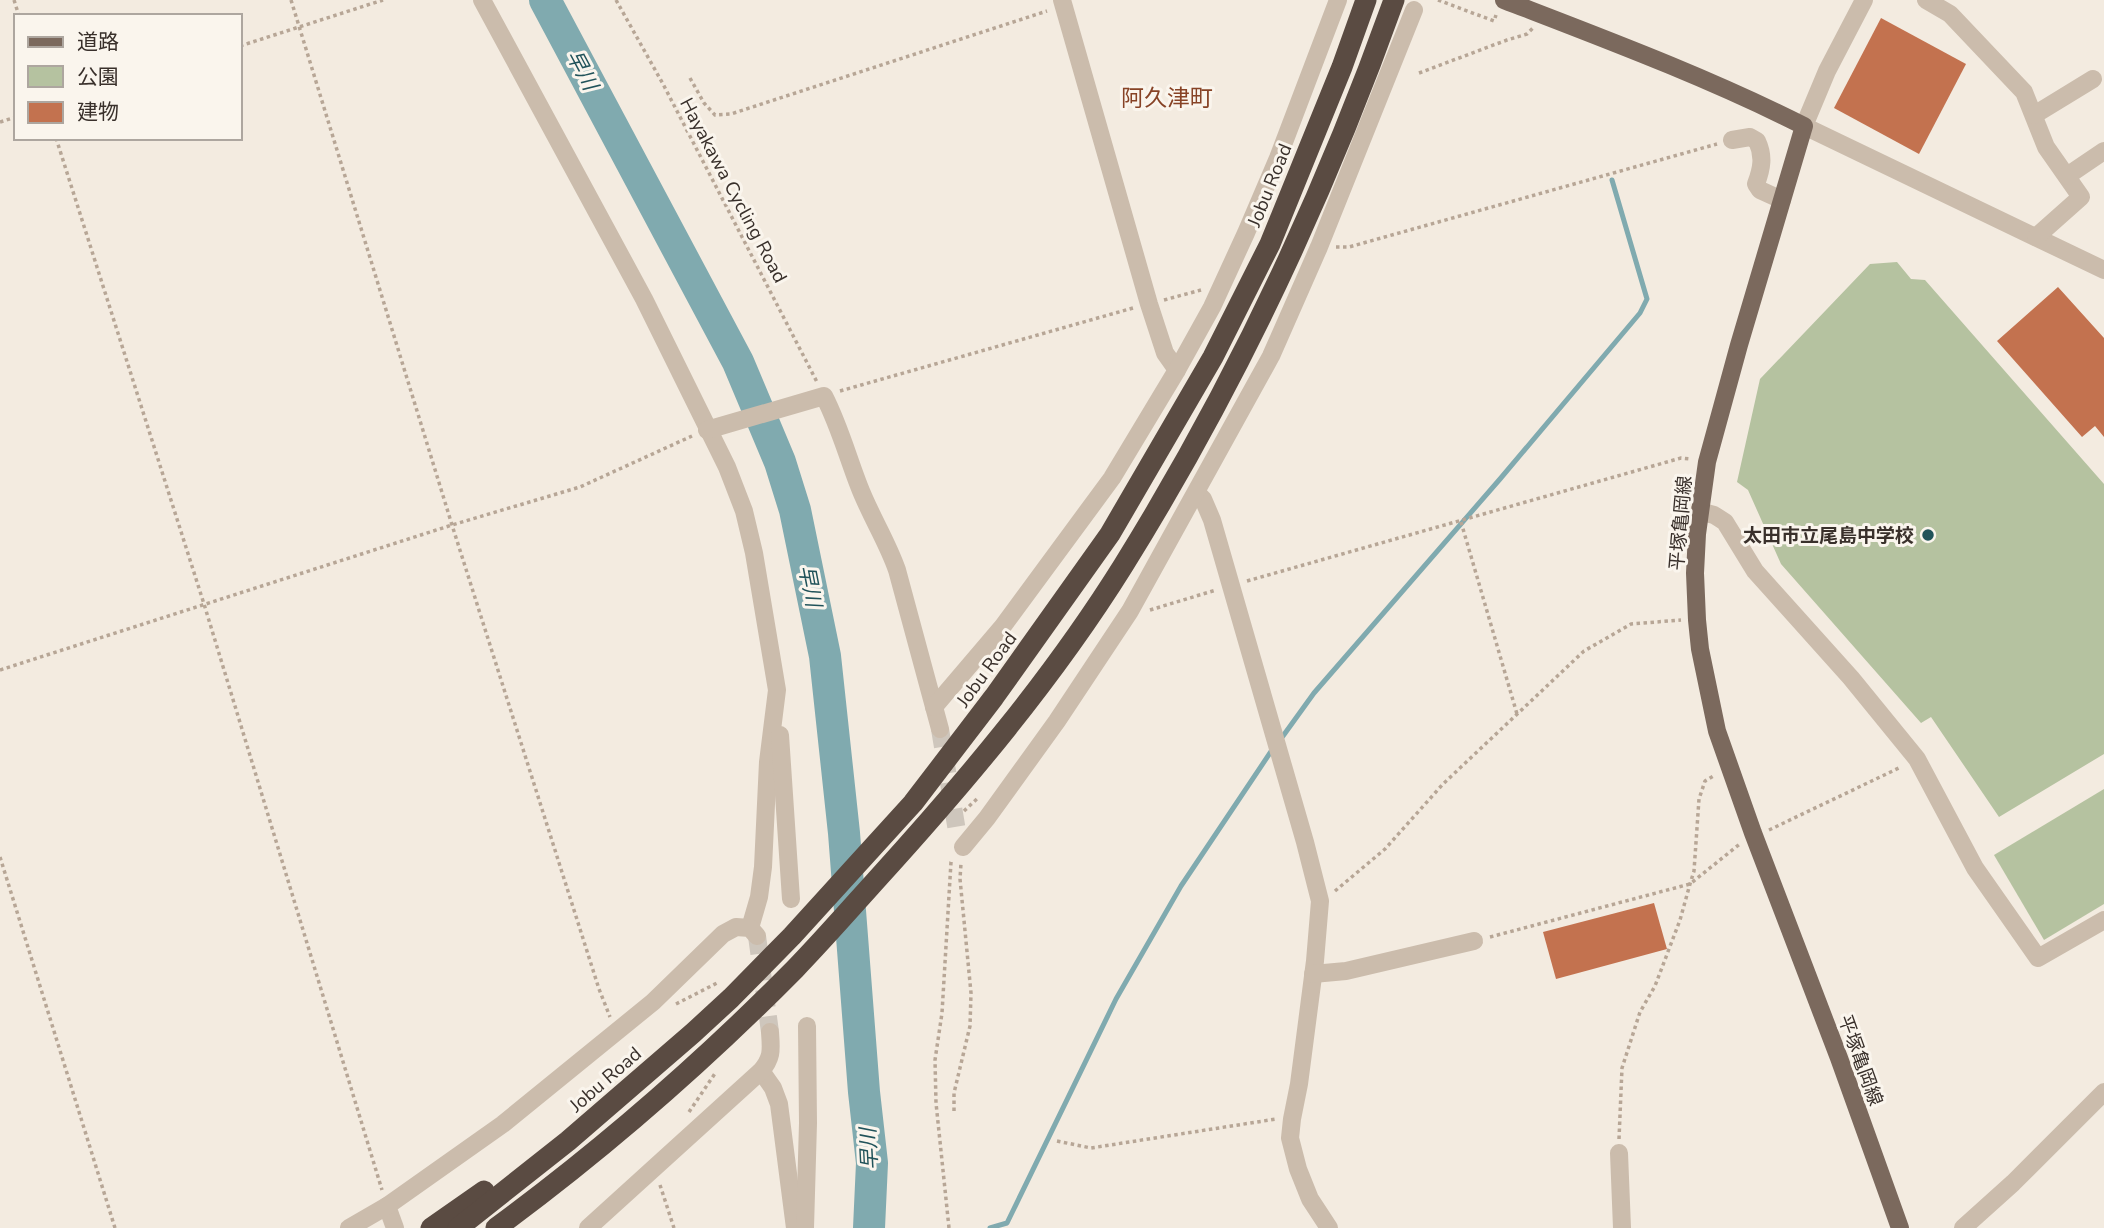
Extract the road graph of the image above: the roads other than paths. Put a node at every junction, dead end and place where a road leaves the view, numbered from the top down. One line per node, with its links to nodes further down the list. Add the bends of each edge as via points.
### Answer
1 (482, 0): 23 (street)
2 (1338, 0): 18 (street)
3 (1366, 0): 20 (highway, Jobu Road)
4 (1394, 0): 11 (highway)
5 (1864, 0): 13 (street)
6 (1926, 0): 12 (street, via 1950,14 2024,92)
7 (1063, 3): 22 (street, via 1149,304 1165,353)
8 (1500, 8): 13 (main road, via 1539,14 1638,52)
9 (1414, 10): 11 (street)
10 (2093, 79): 12 (street)
11 (1375, 82): 24 (street, via 1319,247 1271,356); 40 (highway, via 1212,412 1128,557 1067,648 959,788 798,966 683,1076)
12 (2034, 115): 16 (street, via 2046,147)
13 (1804, 127): 17 (main road, 平塚亀岡線); 19 (street)
14 (1732, 140): 17 (street, via 1750,137 1757,141 1762,158 1756,184)
15 (2104, 151): 16 (street)
16 (2067, 176): 19 (street, via 2081,197)
17 (1782, 200): 25 (main road, 平塚亀岡線, via 1707,462)
18 (1245, 233): 20 (street); 22 (street)
19 (2036, 237): 21 (street)
20 (1270, 244): 38 (highway, Jobu Road, via 1213,357 1110,534 913,803 792,936 693,1033)
21 (2104, 270)
22 (1177, 370): 27 (street, via 1112,478 1003,626)
23 (709, 429): 26 (street, via 744,510); 27 (street, via 821,397 836,420 860,488 888,545)
24 (1197, 493): 29 (street, via 1130,611 1057,721 987,818); 33 (street, via 1208,509 1320,901)
25 (1699, 512): 31 (street, via 1725,522 1755,571 1852,678 1917,759 1975,868 2038,958); 53 (main road, 平塚亀岡線, via 1697,620 1717,731)
26 (777, 690): 30 (street); 41 (street, via 763,867 753,932 736,927 723,934 616,1033 503,1124)
27 (934, 707): 28 (street)
28 (940, 729)
29 (960, 839)
30 (791, 899)
31 (2104, 920)
32 (1474, 941): 33 (street, via 1346,971)
33 (1313, 974): 51 (street, via 1290,1138 1310,1199)
34 (807, 1026): 50 (street)
35 (770, 1032): 36 (street, via 769,1061)
36 (761, 1071): 48 (street); 49 (street, via 779,1104)
37 (2104, 1092): 54 (street)
38 (568, 1141): 44 (highway, via 508,1173); 45 (highway, Jobu Road)
39 (1619, 1153): 52 (street)
40 (552, 1187): 46 (highway); 47 (highway)
41 (387, 1206): 42 (street); 43 (street)
42 (349, 1228)
43 (395, 1228)
44 (431, 1228)
45 (458, 1228)
46 (496, 1228)
47 (519, 1228)
48 (588, 1228)
49 (795, 1228)
50 (805, 1228)
51 (1329, 1228)
52 (1622, 1228)
53 (1900, 1228)
54 (1964, 1228)

